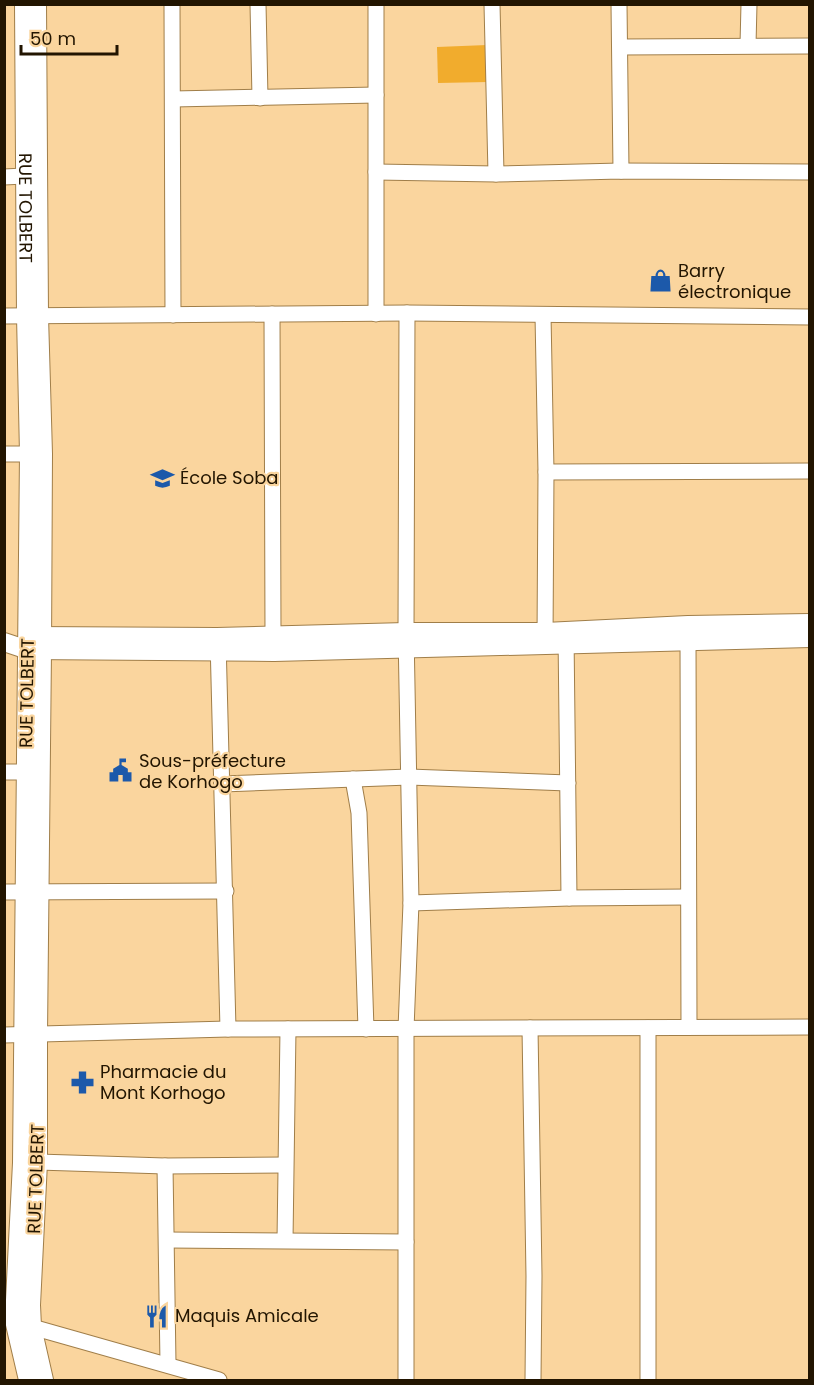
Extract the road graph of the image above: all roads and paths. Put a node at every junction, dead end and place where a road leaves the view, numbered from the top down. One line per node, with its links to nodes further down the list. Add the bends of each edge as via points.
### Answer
1 (24, 4): 19 (street, RUE TOLBERT)
2 (37, 4): 27 (street, RUE TOLBERT)
3 (172, 4): 14 (street)
4 (258, 4): 13 (street)
5 (376, 4): 12 (street)
6 (492, 4): 18 (street)
7 (619, 4): 11 (street)
8 (749, 4): 9 (street)
9 (748, 45): 10 (street); 11 (street)
10 (810, 46)
11 (621, 47): 15 (street)
12 (376, 95): 13 (street); 16 (street)
13 (260, 98): 14 (street)
14 (173, 99): 24 (street)
15 (621, 171): 17 (street); 18 (street)
16 (376, 172): 18 (street); 23 (street)
17 (810, 172)
18 (496, 174)
19 (24, 176): 20 (street); 27 (street, RUE TOLBERT)
20 (4, 177)
21 (407, 313): 23 (street); 25 (street); 36 (street)
22 (272, 314): 23 (street); 24 (street); 34 (street)
23 (376, 314)
24 (173, 315): 27 (street)
25 (543, 315): 28 (street); 32 (street)
26 (4, 316): 27 (street)
27 (32, 316): 30 (street, RUE TOLBERT)
28 (810, 317)
29 (4, 454): 30 (street)
30 (36, 454): 41 (street, RUE TOLBERT)
31 (810, 471): 32 (street)
32 (546, 472): 37 (street)
33 (810, 623): 38 (street, via 688,625)
34 (273, 634): 36 (street); 42 (street)
35 (810, 638): 39 (street)
36 (406, 639): 37 (street); 42 (street); 45 (street)
37 (545, 639): 38 (street)
38 (566, 639): 39 (street); 47 (street)
39 (688, 640): 52 (street)
40 (6, 642): 41 (street)
41 (35, 643): 42 (street); 44 (street, RUE TOLBERT); 51 (street, RUE TOLBERT)
42 (218, 644): 48 (street)
43 (4, 772): 44 (street)
44 (26, 772): 51 (street, RUE TOLBERT)
45 (409, 777): 46 (street); 47 (street); 54 (street)
46 (353, 779): 48 (street); 61 (street, via 359,813)
47 (568, 783): 53 (street)
48 (222, 784): 49 (street)
49 (226, 891): 51 (street); 59 (street)
50 (4, 892): 51 (street)
51 (32, 893): 63 (street, RUE TOLBERT)
52 (688, 897): 53 (street); 58 (street)
53 (569, 898): 54 (street)
54 (411, 903): 62 (street)
55 (810, 1027): 58 (street)
56 (530, 1028): 57 (street); 62 (street); 77 (street)
57 (648, 1028): 58 (street); 78 (street)
58 (689, 1028)
59 (228, 1029): 60 (street); 63 (street)
60 (288, 1029): 61 (street); 65 (street)
61 (366, 1029): 62 (street)
62 (406, 1029): 69 (street)
63 (21, 1034): 64 (street, RUE TOLBERT); 70 (street, RUE TOLBERT, via 22,1163)
64 (39, 1162): 66 (street); 71 (street, RUE TOLBERT)
65 (284, 1165): 66 (street); 68 (street)
66 (165, 1166): 67 (street)
67 (167, 1240): 68 (street); 72 (street)
68 (285, 1240): 69 (street)
69 (406, 1242): 76 (street)
70 (9, 1319): 71 (street); 73 (street, RUE TOLBERT)
71 (32, 1327): 72 (street); 74 (street, RUE TOLBERT)
72 (168, 1364): 75 (street)
73 (28, 1380)
74 (44, 1380)
75 (219, 1380)
76 (406, 1380)
77 (533, 1380)
78 (648, 1380)

